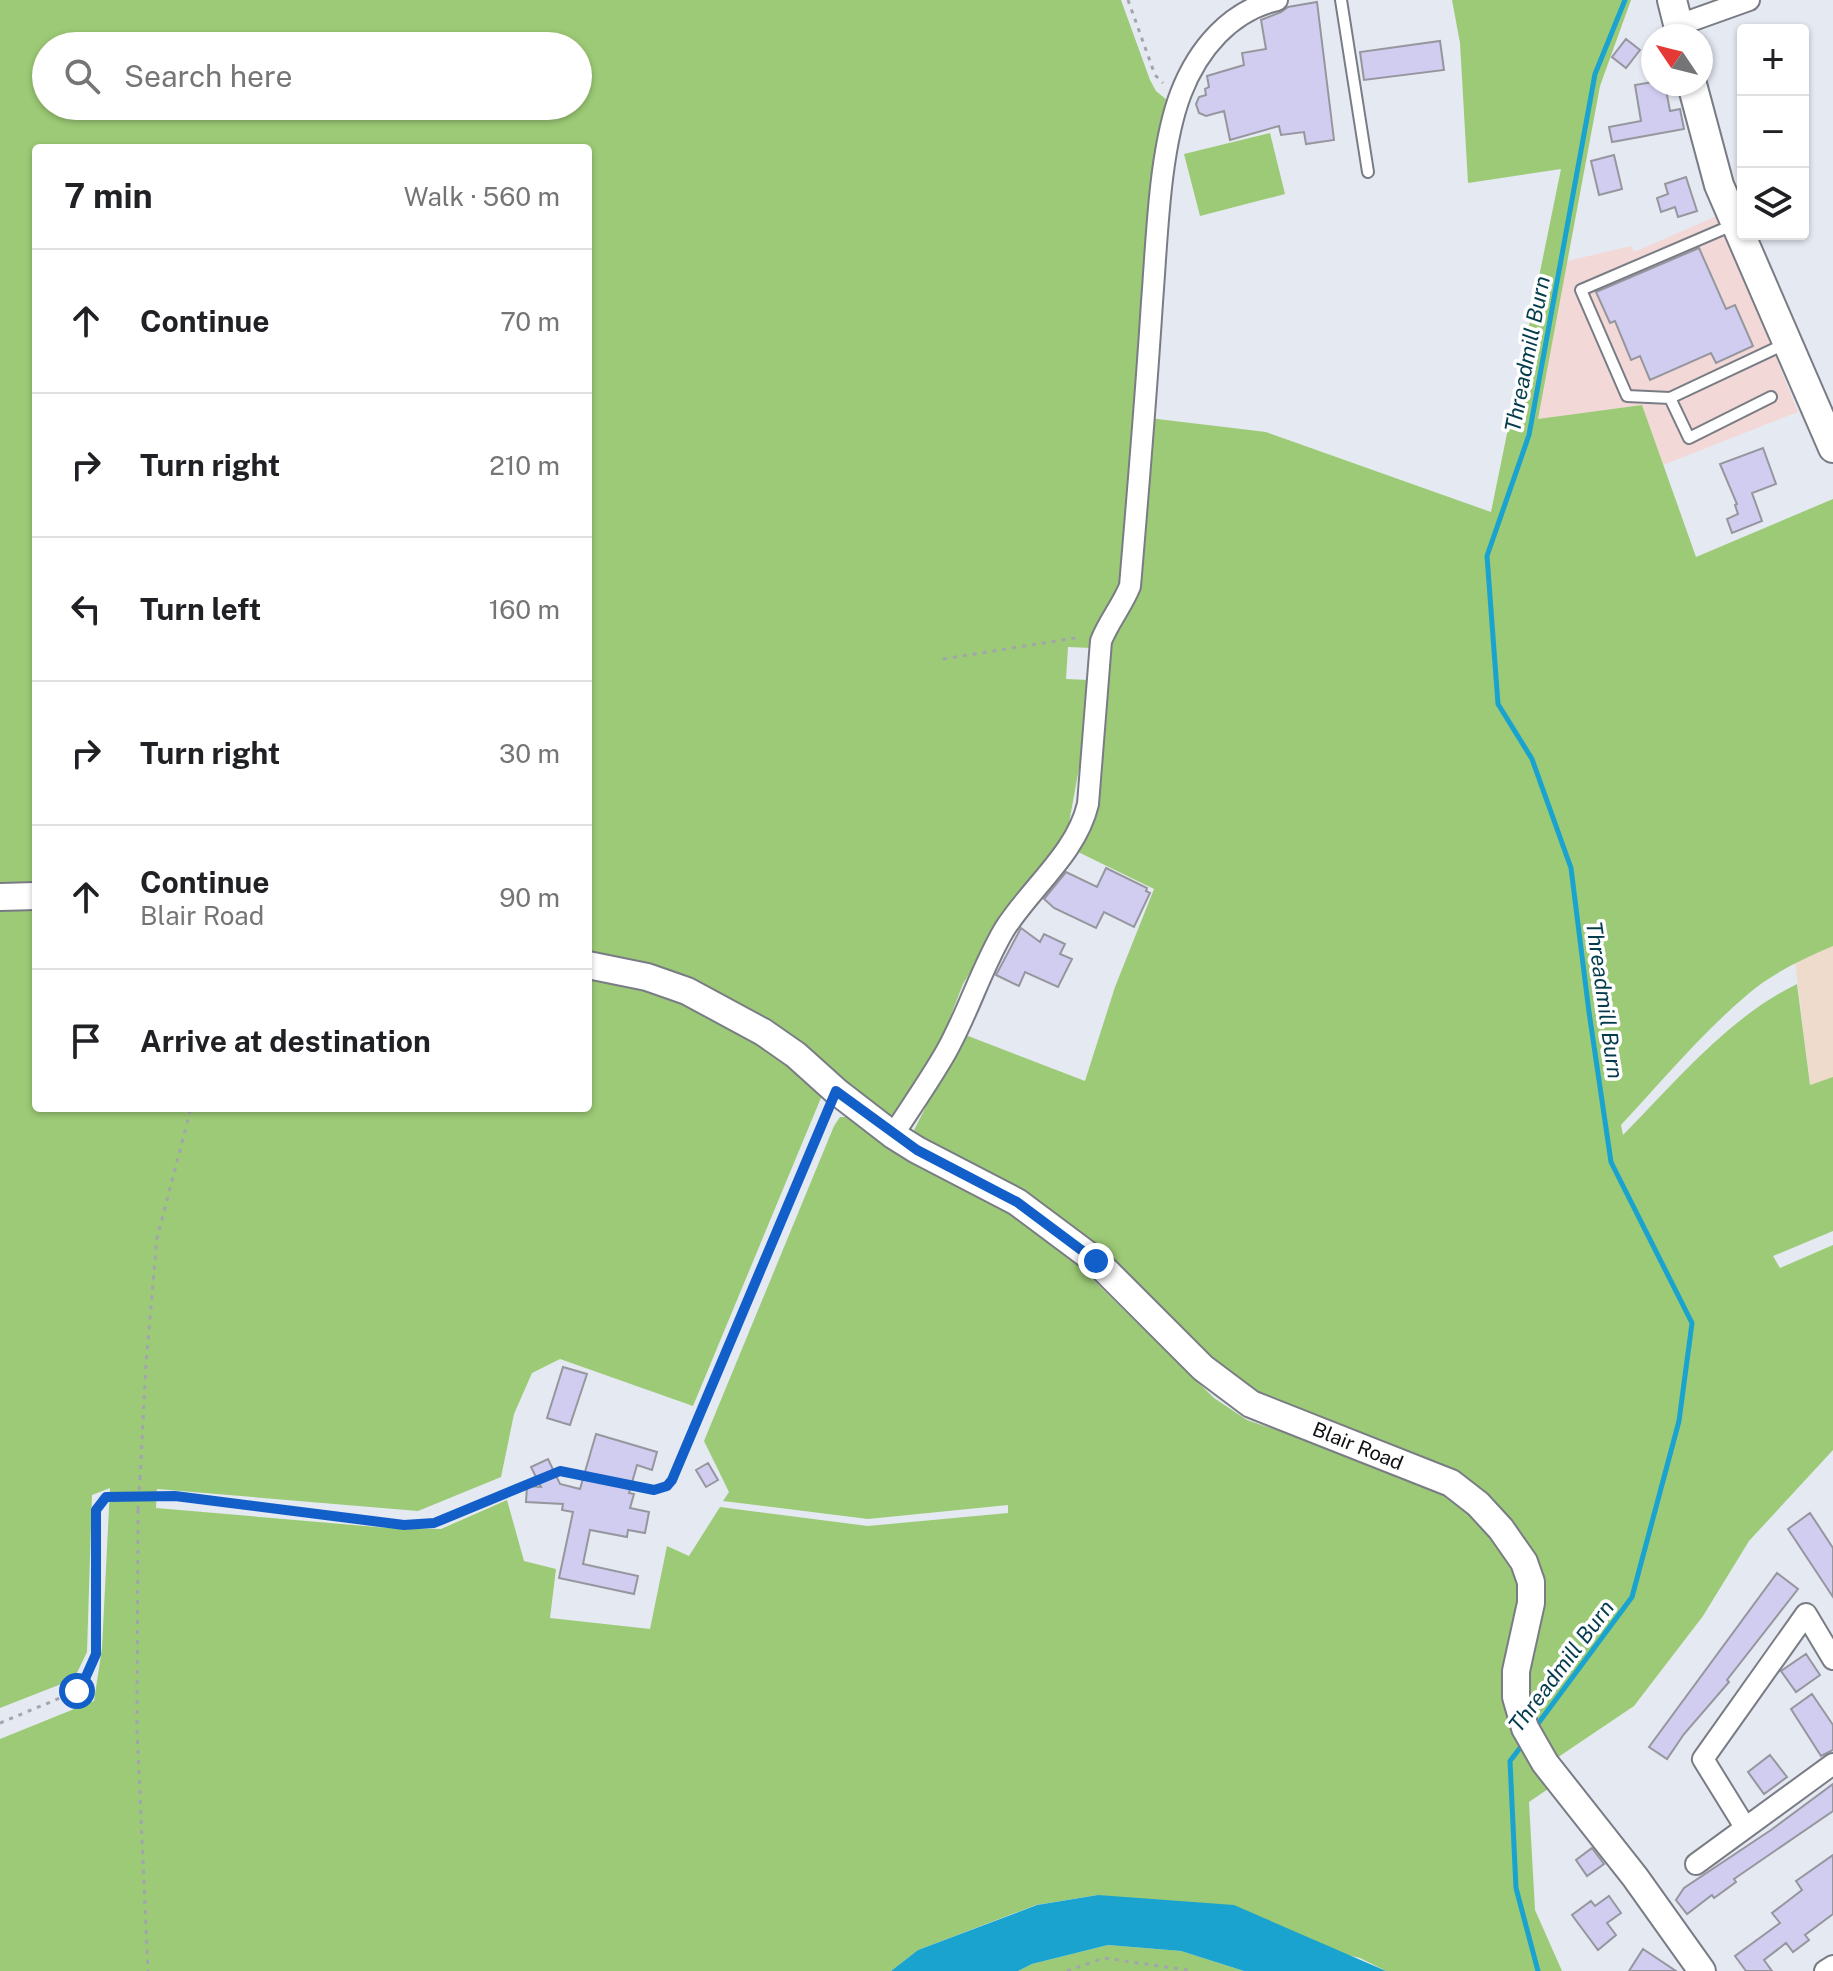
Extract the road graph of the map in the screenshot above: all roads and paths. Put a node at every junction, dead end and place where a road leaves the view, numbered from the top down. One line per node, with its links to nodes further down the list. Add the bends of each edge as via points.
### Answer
1 (1128, 0): 7 (path, via 1155,75)
2 (1277, 0): 5 (street)
3 (1341, 0): 9 (lane)
4 (1749, 0): 6 (street)
5 (1239, 6): 7 (street)
6 (1677, 20)
7 (1181, 92): 15 (street, via 1166,149 1130,586)
8 (1695, 96): 10 (main road, via 1715,172)
9 (1368, 172)
10 (1736, 224): 11 (main road); 13 (lane, via 1581,290 1627,396)
11 (1787, 343): 13 (lane); 14 (main road)
12 (1771, 397): 13 (lane, via 1689,438)
13 (1670, 398)
14 (1833, 448)
15 (1104, 633): 16 (path); 22 (street, via 1083,824 1006,927 947,1051)
16 (943, 659)
17 (32, 896): 18 (street)
18 (0, 897)
19 (592, 966): 20 (street, Blair Road, via 647,977 723,1009 796,1055)
20 (836, 1091): 22 (street, Blair Road); 24 (path, via 667,1486 654,1490 560,1471 434,1523 404,1525 175,1496 106,1497 96,1510 92,1667 77,1691)
21 (190, 1112): 29 (path, bridge, via 157,1238 138,1510 137,1729)
22 (893, 1135): 32 (street, Blair Road, via 1028,1211 1096,1261 1203,1368 1251,1404 1451,1483 1478,1504 1524,1562 1531,1582 1516,1671 1516,1697 1530,1738)
23 (1833, 1659): 26 (street, via 1806,1614 1703,1759)
24 (0, 1723)
25 (1833, 1764): 26 (street)
26 (1745, 1827): 27 (street)
27 (1696, 1864)
28 (1833, 1966): 33 (street)
29 (148, 1971)
30 (1067, 1971): 31 (path, via 1104,1958)
31 (1194, 1971)
32 (1702, 1971)
33 (1825, 1971)

